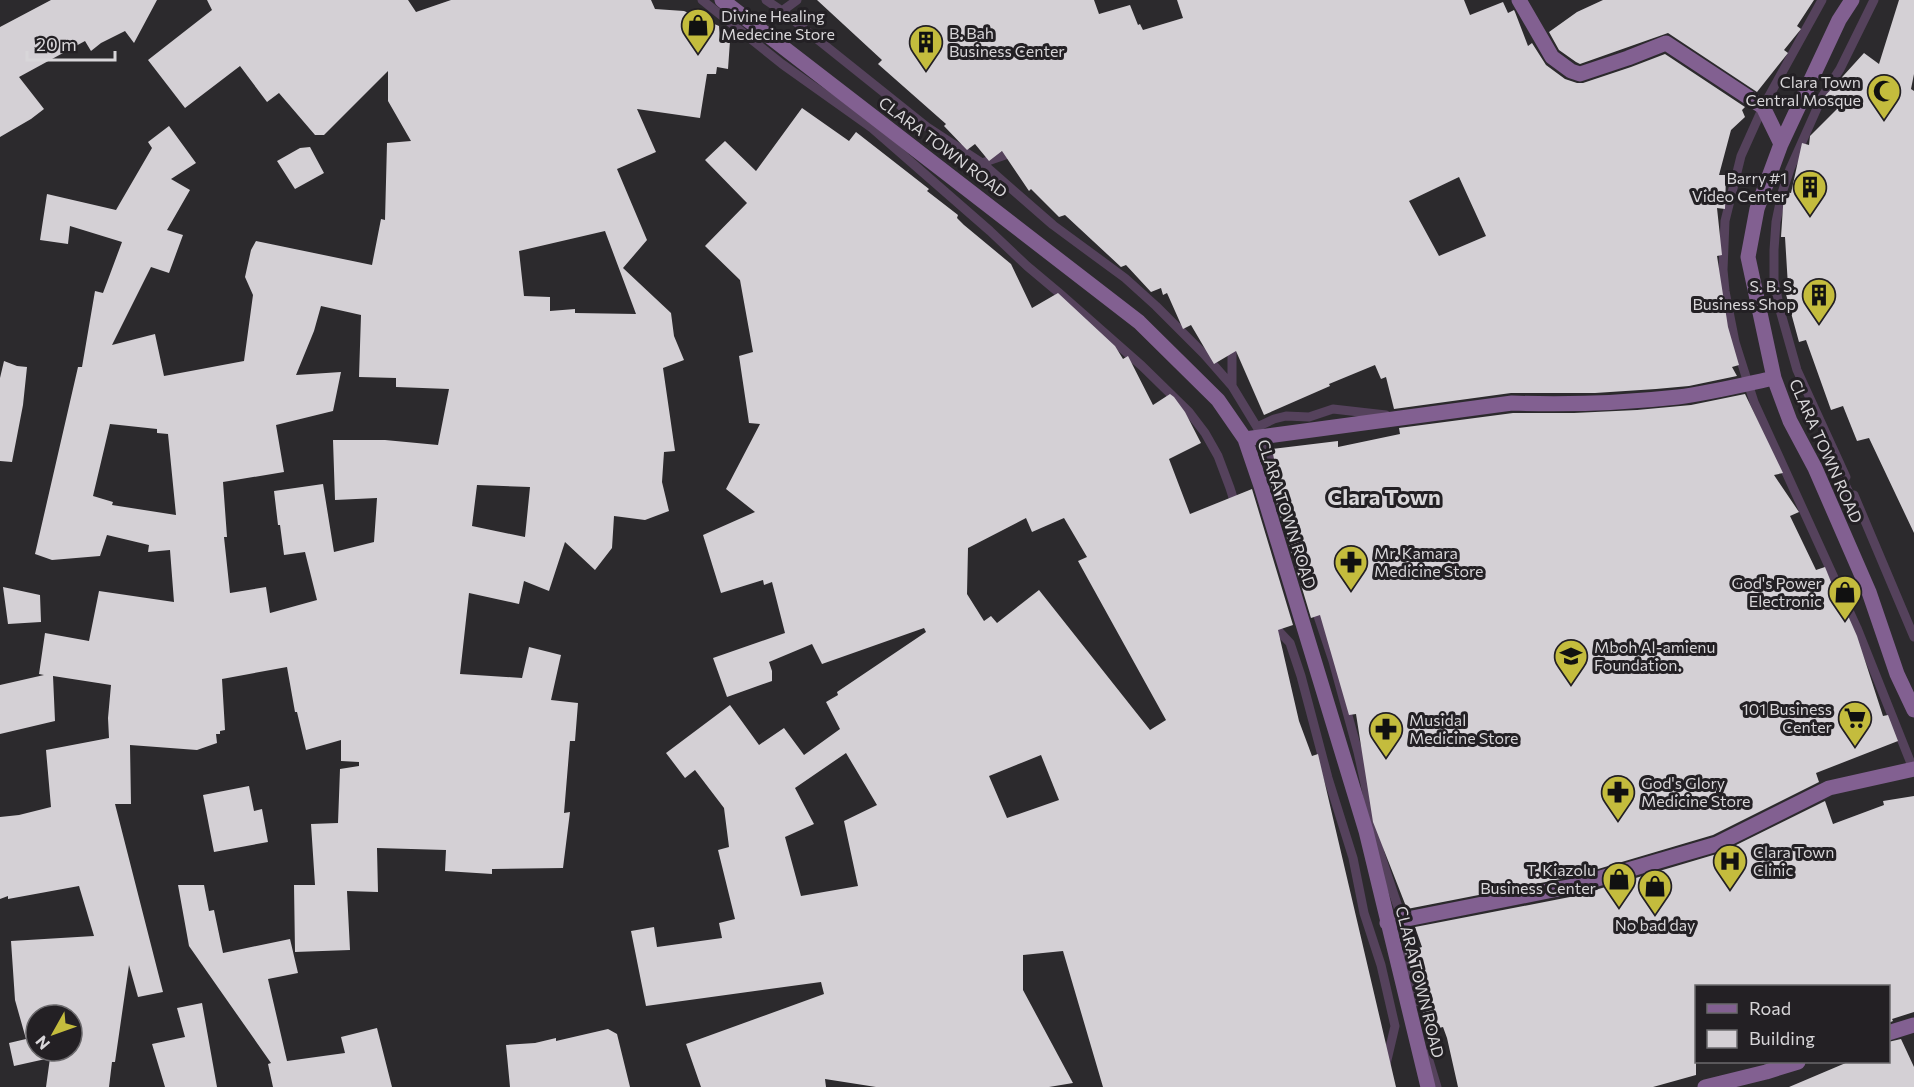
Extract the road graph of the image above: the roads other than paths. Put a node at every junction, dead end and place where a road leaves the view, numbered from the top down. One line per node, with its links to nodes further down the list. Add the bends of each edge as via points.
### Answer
1 (722, 0): 6 (street, CLARA TOWN ROAD, via 1139,322 1218,400)
2 (1519, 0): 4 (street, via 1552,57 1571,71 1580,74 1665,43 1763,107)
3 (1852, 0): 4 (street, CLARA TOWN ROAD)
4 (1781, 144): 5 (street, CLARA TOWN ROAD, via 1757,209 1748,256)
5 (1774, 378): 6 (street, via 1681,397 1606,403 1512,403); 7 (street, CLARA TOWN ROAD, via 1869,592)
6 (1245, 440): 9 (street, CLARA TOWN ROAD, via 1362,820)
7 (1914, 711)
8 (1914, 769): 9 (street, via 1829,788 1717,844 1573,886)
9 (1387, 923): 13 (street, CLARA TOWN ROAD)
10 (1914, 1024): 11 (street)
11 (1890, 1032)
12 (1795, 1063): 14 (street)
13 (1428, 1087)
14 (1705, 1087)

